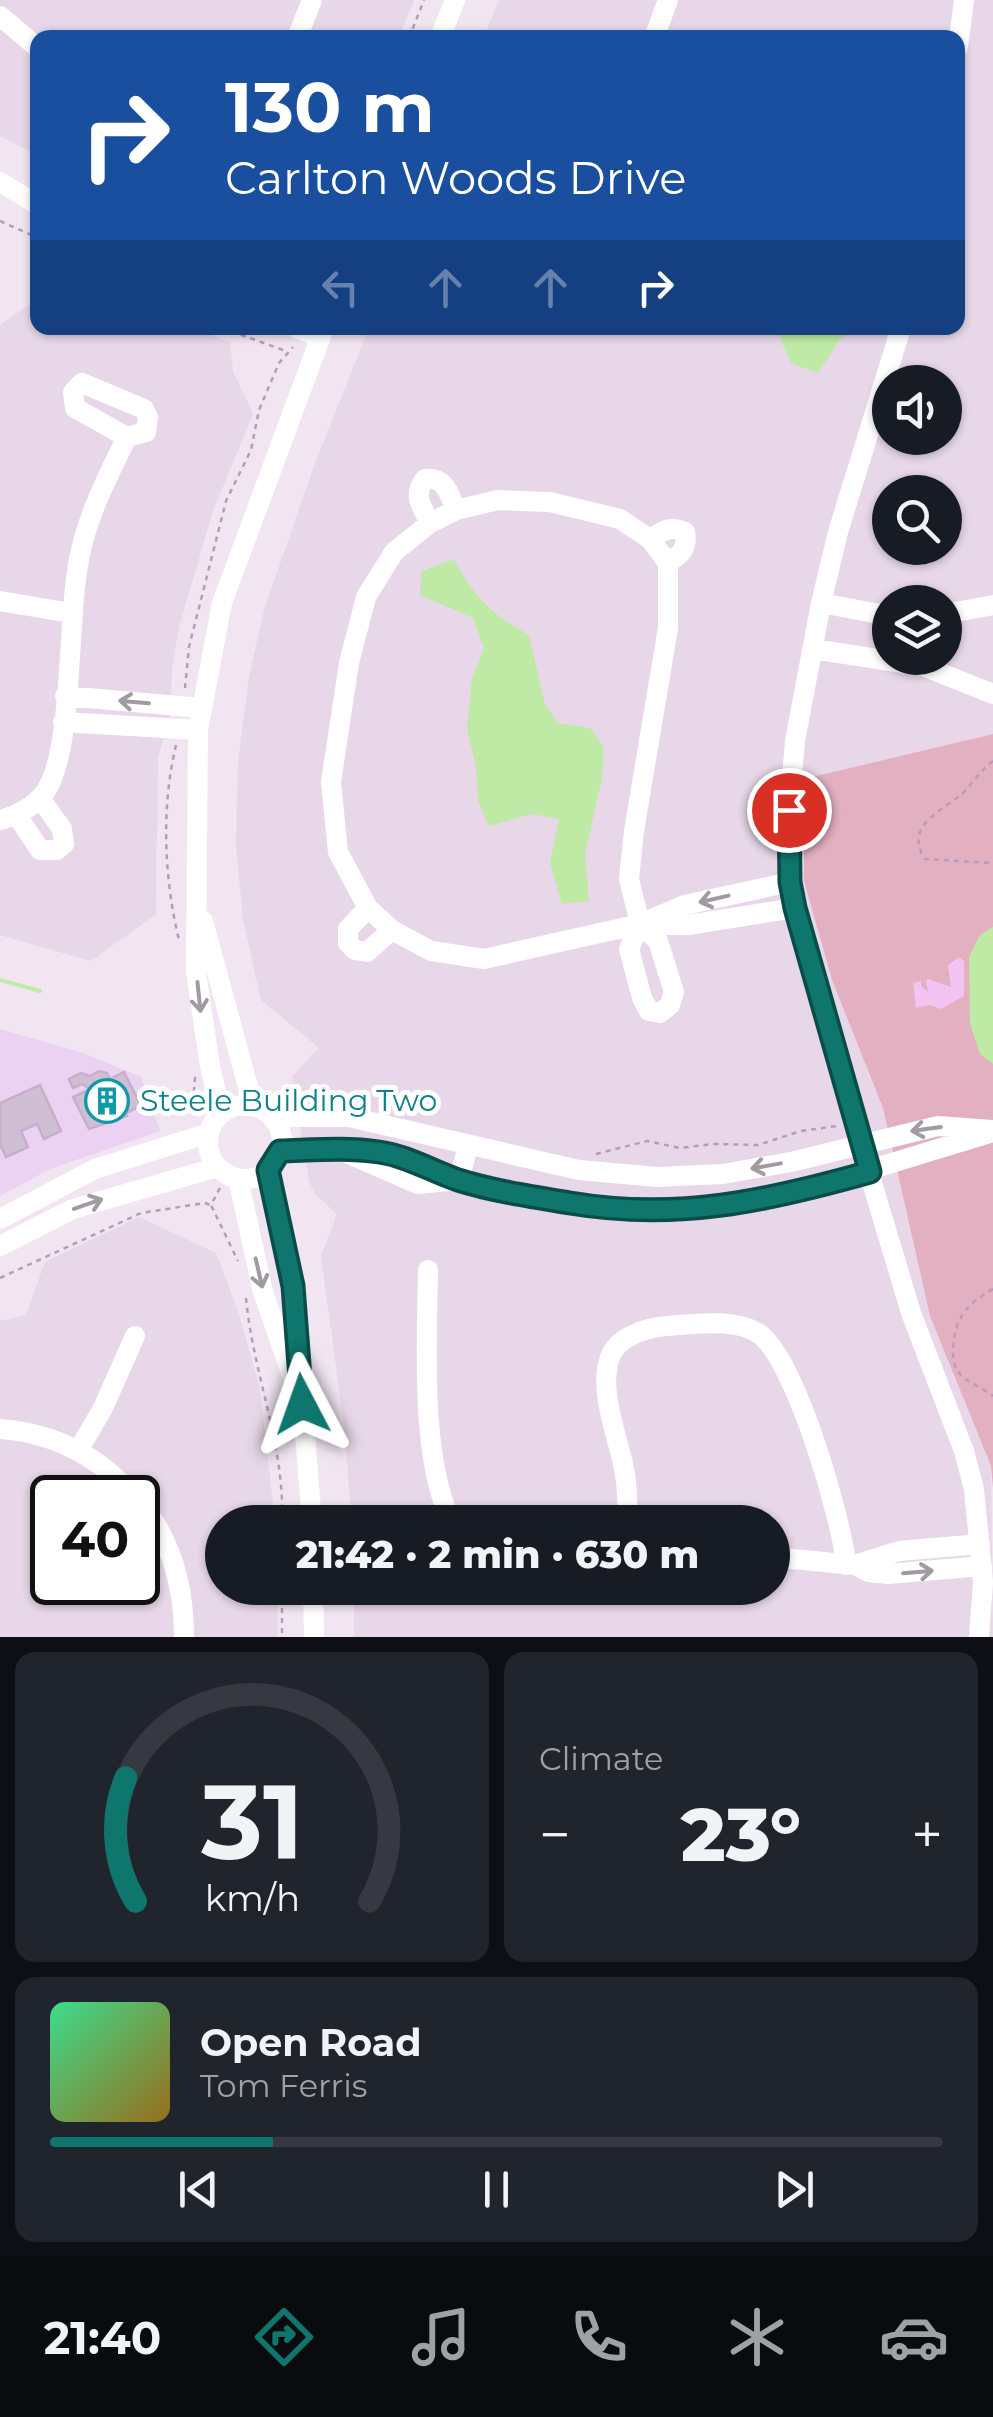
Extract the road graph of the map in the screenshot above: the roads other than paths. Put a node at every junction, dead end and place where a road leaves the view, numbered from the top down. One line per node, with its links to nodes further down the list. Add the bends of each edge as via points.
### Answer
1 (312, 0): 6 (street)
2 (454, 0): 7 (street)
3 (668, 0): 8 (street)
4 (964, 0): 9 (street)
5 (0, 16): 10 (street)
6 (300, 30)
7 (443, 30)
8 (657, 30)
9 (960, 30)
10 (30, 41)
11 (0, 182): 12 (street)
12 (30, 199)
13 (321, 335): 29 (street, via 222,603)
14 (899, 335): 21 (street)
15 (128, 437): 24 (street, via 91,516)
16 (456, 510): 17 (street); 17 (street, via 445,484 425,479 418,499); 18 (street, via 498,500 550,502 620,519)
17 (430, 523): 36 (street, via 394,552 366,597 349,663 331,782 333,816 338,852)
18 (650, 539): 19 (street); 19 (street, via 664,529 685,532 683,552)
19 (668, 563): 38 (street, via 668,628 630,879)
20 (0, 600): 24 (street)
21 (822, 603): 25 (street); 26 (street)
22 (993, 605): 23 (street)
23 (962, 611)
24 (71, 613): 28 (street)
25 (872, 613)
26 (813, 649): 27 (street, via 923,666); 34 (street, via 794,741)
27 (993, 694)
28 (65, 696): 29 (street, one-way to 28); 30 (street)
29 (202, 708): 31 (street)
30 (63, 722): 31 (street); 32 (street, via 54,776)
31 (198, 730): 35 (street)
32 (40, 798): 33 (street); 33 (street, via 62,829 64,844 56,850 40,850)
33 (8, 817)
34 (790, 882): 37 (street); 38 (street, one-way to 38, via 685,906)
35 (197, 900): 40 (street, one-way to 40, via 197,986); 41 (street)
36 (368, 908): 39 (street); 39 (street, via 348,929 354,950 367,952)
37 (795, 908): 38 (street, via 688,925); 46 (street)
38 (640, 924): 39 (street, via 484,959 431,951)
39 (392, 930)
40 (219, 1105): 41 (street); 45 (street)
41 (253, 1106): 42 (street)
42 (280, 1111): 43 (street); 49 (street)
43 (335, 1115): 47 (street); 48 (street)
44 (993, 1131): 46 (street, one-way to 46, via 938,1126); 51 (street)
45 (200, 1136): 52 (street); 54 (street, via 95,1169)
46 (861, 1143): 47 (street, one-way to 47, via 723,1174 657,1177 579,1170); 51 (street)
47 (468, 1146): 53 (street)
48 (334, 1148): 49 (street); 53 (street, via 383,1152)
49 (280, 1151): 50 (street)
50 (268, 1170): 52 (street); 58 (street, via 293,1286)
51 (870, 1172): 53 (street, via 722,1207 657,1209 573,1204); 66 (street, via 911,1313 964,1451)
52 (224, 1180): 55 (street, one-way to 52, via 72,1209); 58 (street, one-way to 58)
53 (459, 1180)
54 (0, 1219): 55 (street)
55 (6, 1242)
56 (428, 1270): 63 (street, via 433,1448)
57 (135, 1336): 60 (street)
58 (302, 1404): 62 (street)
59 (0, 1429): 60 (street)
60 (78, 1450): 61 (street)
61 (113, 1475)
62 (311, 1505)
63 (445, 1505)
64 (627, 1505): 68 (street, via 608,1395 610,1356 623,1340 658,1326 742,1327 772,1345 786,1373 834,1498)
65 (160, 1532): 71 (street, via 183,1602)
66 (980, 1544): 68 (street, via 898,1552); 69 (street)
67 (790, 1559): 68 (street)
68 (851, 1565): 69 (street, one-way to 69, via 888,1574)
69 (982, 1566): 73 (street)
70 (314, 1605): 72 (street)
71 (184, 1637)
72 (314, 1637)
73 (980, 1637)

